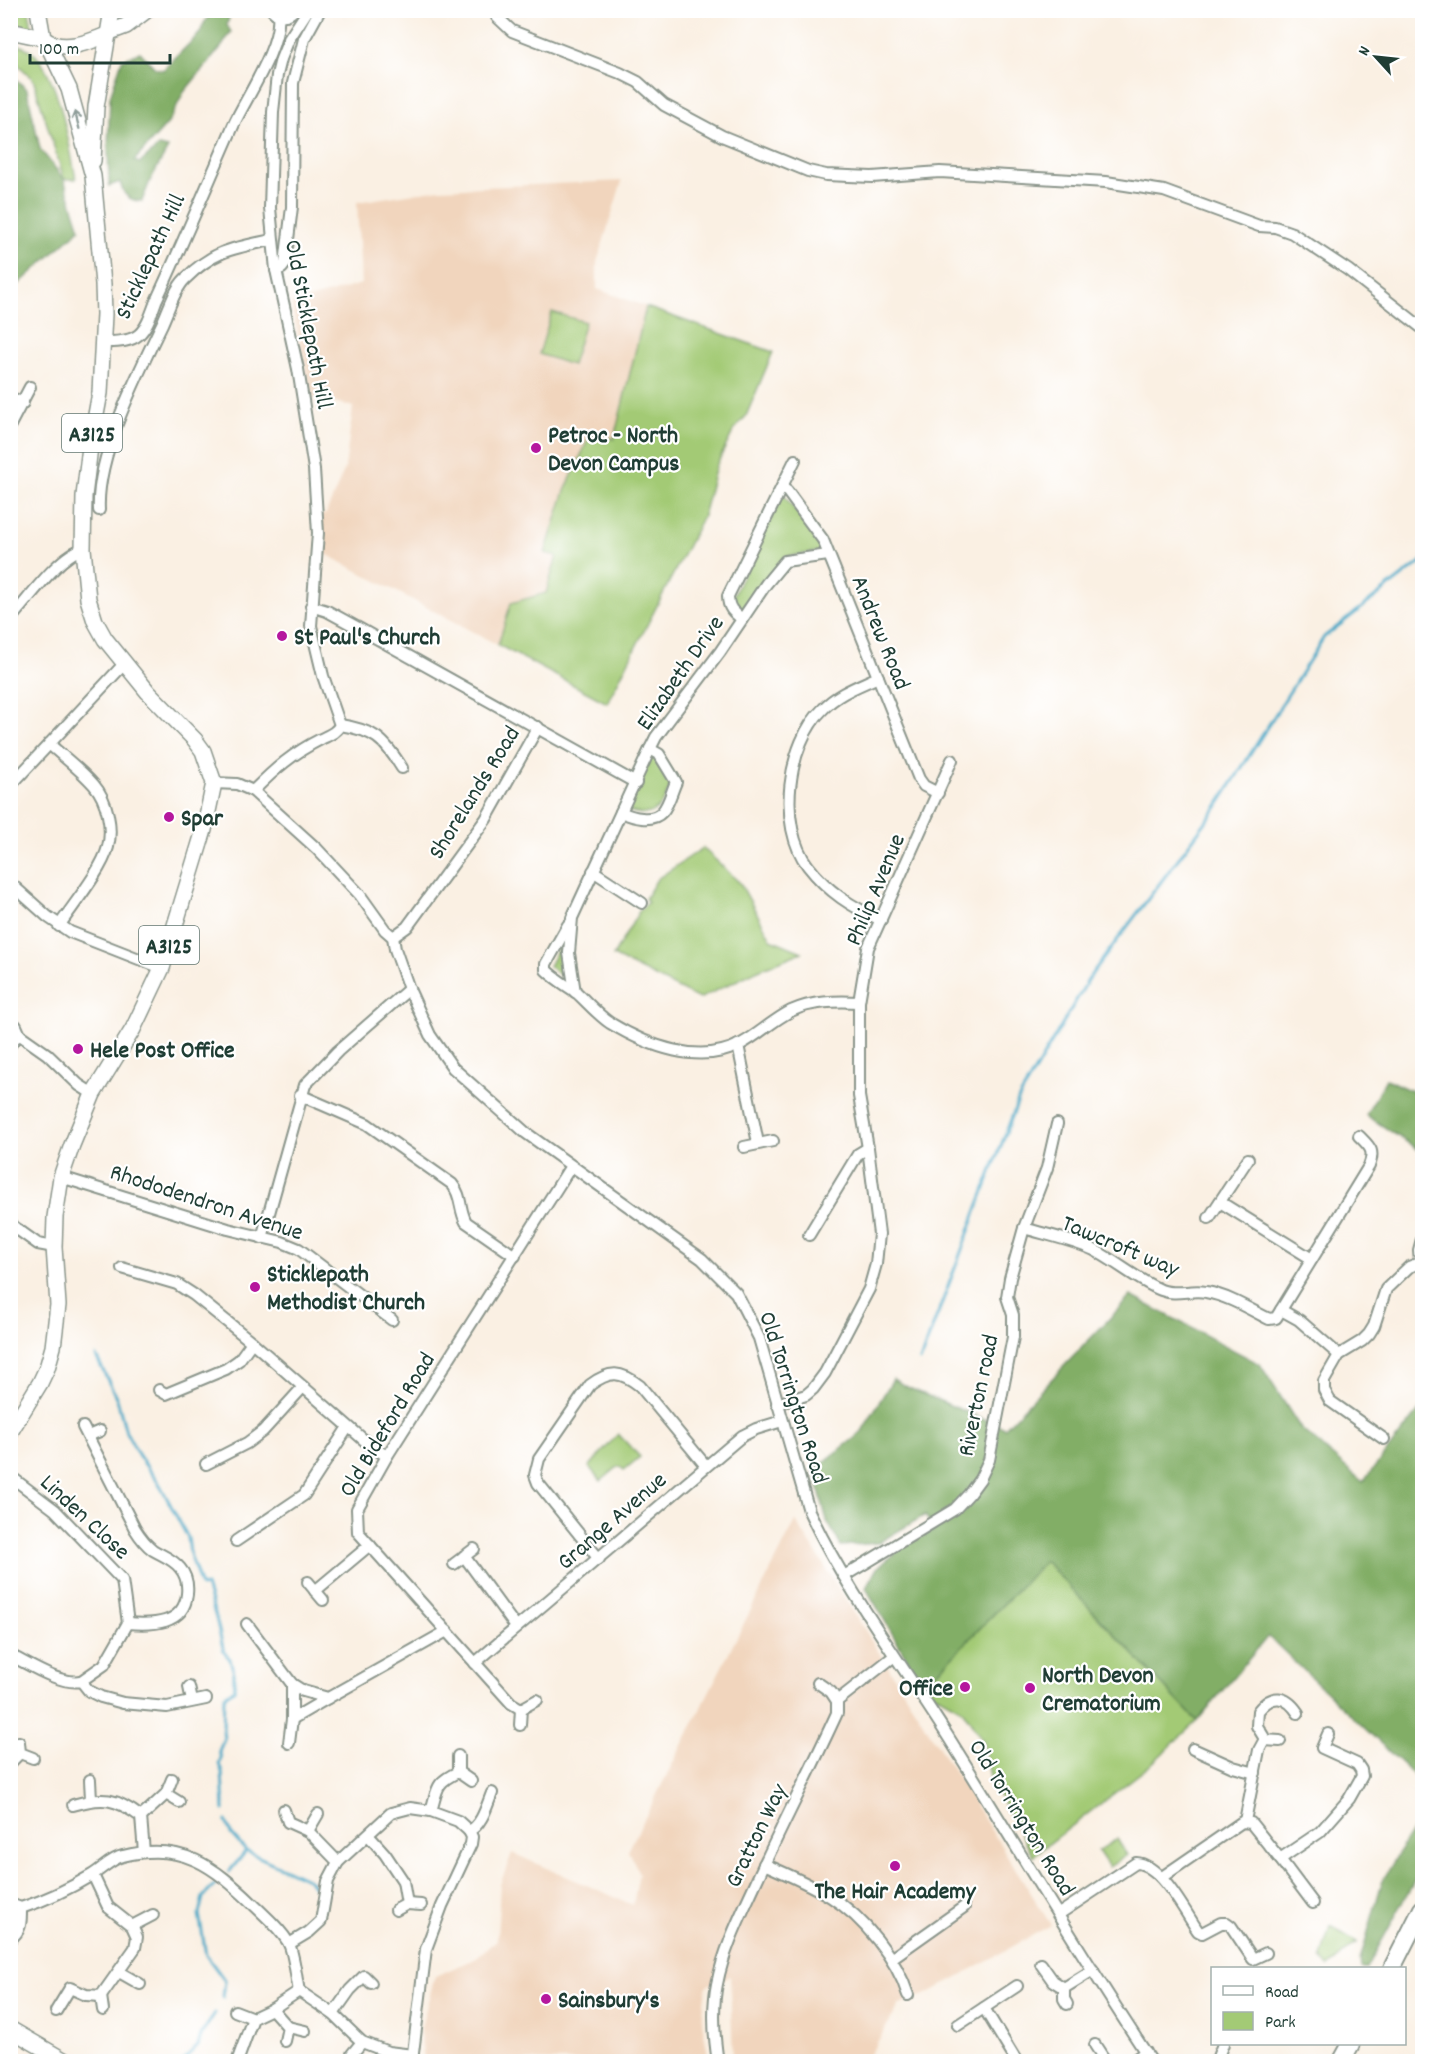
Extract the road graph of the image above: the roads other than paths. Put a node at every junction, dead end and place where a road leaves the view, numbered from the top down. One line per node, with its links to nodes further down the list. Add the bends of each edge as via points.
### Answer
1 (38, 10): 11 (main road)
2 (112, 10): 10 (main road)
3 (147, 10): 10 (main road)
4 (294, 10): 8 (street, via 289,15)
5 (308, 10): 13 (street, Old Sticklepath Hill, via 284,49 275,88)
6 (320, 10): 14 (street, via 304,39 293,83 292,207 285,264)
7 (495, 10): 15 (street, via 512,31 620,73 638,82 664,105 712,131 808,171 872,177 940,172 1106,182 1164,191 1259,226 1292,233 1348,270)
8 (275, 13): 16 (street, Sticklepath Hill, via 279,24 263,67 148,323 136,338)
9 (10, 31): 11 (main road)
10 (109, 33): 11 (main road, via 63,46); 12 (main road, A3125, via 96,108)
11 (45, 39): 12 (main road, A3125, one-way to 11, via 69,89)
12 (93, 176): 16 (main road, A3125, via 103,284)
13 (272, 240): 14 (street, Old Sticklepath Hill); 23 (street, via 221,252 198,267 179,287 116,429 98,494)
14 (276, 270): 26 (street, Old Sticklepath Hill, via 298,369 314,469 318,533)
15 (1422, 328)
16 (102, 342): 24 (main road, Sticklepath Hill / A3125, via 100,393 84,496)
17 (30, 387): 19 (street)
18 (10, 397): 19 (street)
19 (23, 403): 20 (street)
20 (10, 425)
21 (795, 460): 22 (street, Elizabeth Drive)
22 (782, 488): 25 (street, Andrew Road, via 823,540); 28 (street, Elizabeth Drive, via 728,596 731,610)
23 (99, 510)
24 (83, 549): 27 (street, via 63,560); 29 (main road, Sticklepath Hill / A3125, via 88,599 95,621)
25 (828, 555): 28 (street, Elizabeth Drive, via 785,561); 30 (street, Andrew Road)
26 (311, 606): 31 (street, Old Sticklepath Hill, via 316,653); 32 (street, Shorelands Road, via 327,611)
27 (10, 619)
28 (742, 620): 34 (street, Elizabeth Drive)
29 (124, 664): 33 (street); 37 (main road, Sticklepath Hill / A3125, via 195,740)
30 (878, 677): 41 (street, Andrew Road, via 919,779); 47 (street, via 841,694 812,720 799,746 789,796 796,841 807,864 834,895)
31 (340, 725): 36 (street, via 371,732 384,742); 40 (street, via 282,762)
32 (538, 728): 38 (street); 49 (street, Shorelands Road, via 486,819 407,927)
33 (49, 744): 39 (street); 48 (street, via 102,797 109,828 108,847 99,866)
34 (650, 749): 38 (street, Elizabeth Drive); 42 (street, Elizabeth Drive, via 659,754 676,782 662,812 655,817 636,818)
35 (952, 760): 41 (street, Philip Avenue)
36 (403, 769)
37 (214, 783): 40 (street, Old Torrington Road, via 228,782); 50 (main road, A3125, via 204,830)
38 (636, 783): 42 (street, Elizabeth Drive)
39 (10, 786)
40 (253, 791): 49 (street, Old Torrington Road, via 317,849 360,894)
41 (938, 793): 47 (street, Philip Avenue)
42 (621, 812): 43 (street, Elizabeth Drive)
43 (593, 871): 45 (street); 46 (street, Elizabeth Drive)
44 (10, 883): 48 (street)
45 (642, 903)
46 (572, 918): 52 (street, Elizabeth Drive, via 569,953); 52 (street, Elizabeth Drive, via 545,968)
47 (881, 920): 53 (street, Philip Avenue, via 868,948)
48 (59, 926): 50 (street)
49 (393, 937): 51 (street, Old Torrington Road)
50 (162, 968): 57 (main road, A3125, via 133,1029)
51 (409, 989): 58 (street, via 338,1051); 66 (street, Old Torrington Road, via 430,1035 453,1068 526,1133)
52 (575, 992): 56 (street, Elizabeth Drive, via 609,1022 668,1049 702,1055)
53 (859, 1002): 56 (street, Elizabeth Drive, via 835,1001 801,1007); 64 (street, Philip Avenue, via 859,1096)
54 (15, 1027): 55 (street); 57 (street)
55 (10, 1045)
56 (738, 1045): 62 (street)
57 (93, 1094): 67 (main road, A3125)
58 (300, 1095): 73 (street); 76 (street, via 367,1124 452,1184 458,1190 466,1222)
59 (1057, 1124): 71 (street, Riverton road, via 1047,1168)
60 (1359, 1136): 77 (street, via 1373,1157)
61 (773, 1141): 62 (street)
62 (758, 1143): 63 (street)
63 (744, 1147)
64 (868, 1148): 72 (street, via 858,1154); 86 (street, Philip Avenue, via 879,1234 869,1289 813,1389 796,1400)
65 (1248, 1159): 68 (street)
66 (571, 1166): 76 (street, Old Bideford Road); 86 (street, Old Torrington Road, via 702,1258 730,1286 759,1338)
67 (62, 1177): 73 (street, Rhododendron Avenue); 75 (main road, A3125)
68 (1220, 1202): 69 (street); 77 (street)
69 (1209, 1218)
70 (10, 1224): 75 (street, via 38,1244)
71 (1024, 1228): 80 (street, Tawcroft way, via 1091,1249 1164,1291 1213,1294 1269,1319 1276,1318); 102 (street, Riverton road, via 1007,1297 1013,1315 1013,1337 989,1460 980,1479 955,1509)
72 (809, 1235)
73 (262, 1238): 81 (street, Rhododendron Avenue, via 299,1249)
74 (1422, 1239): 78 (street)
75 (54, 1246): 90 (main road, A3125, via 58,1305 53,1347 40,1383)
76 (515, 1256): 92 (street, Old Bideford Road)
77 (1312, 1259): 80 (street)
78 (1421, 1262): 83 (street, via 1409,1267 1386,1289 1369,1334)
79 (127, 1273): 82 (street, via 177,1284)
80 (1281, 1310): 83 (street, via 1299,1320)
81 (392, 1320)
82 (252, 1342): 84 (street); 85 (street, via 226,1369)
83 (1339, 1355): 91 (street, via 1327,1374 1324,1390 1330,1401)
84 (303, 1387): 88 (street); 93 (street, via 247,1443)
85 (163, 1396)
86 (777, 1404): 87 (street, Old Torrington Road)
87 (782, 1421): 94 (street, Grange Avenue, via 742,1436); 102 (street, Old Torrington Road, via 809,1511)
88 (348, 1427): 92 (street); 96 (street, via 304,1495)
89 (100, 1431): 104 (street, via 86,1432 135,1529 153,1550 179,1566 186,1582 185,1605 169,1621)
90 (10, 1432)
91 (1383, 1439)
92 (387, 1456): 97 (street, Old Bideford Road, via 357,1509 358,1532)
93 (203, 1466)
94 (706, 1466): 100 (street, Grange Avenue); 100 (street, via 629,1377 612,1374 590,1385 538,1459 535,1475)
95 (10, 1476): 104 (street, Linden Close, via 55,1510 122,1580)
96 (236, 1541)
97 (370, 1545): 103 (street, via 312,1587); 107 (street, Old Bideford Road)
98 (474, 1549): 99 (street)
99 (464, 1556): 101 (street); 106 (street)
100 (598, 1559): 106 (street, Grange Avenue)
101 (454, 1564)
102 (844, 1576): 109 (street, Old Torrington Road)
103 (323, 1600)
104 (128, 1623): 111 (street, via 104,1665)
105 (247, 1624): 113 (street)
106 (516, 1627): 110 (street, Grange Avenue)
107 (447, 1631): 110 (street, Old Bideford Road); 115 (street)
108 (10, 1655): 111 (street, via 63,1680)
109 (893, 1657): 119 (street); 165 (street, Old Torrington Road, via 942,1727)
110 (475, 1663): 120 (street, Old Bideford Road)
111 (81, 1681): 118 (street, via 89,1691 123,1703 167,1707)
112 (818, 1683): 119 (street)
113 (292, 1684): 115 (street); 122 (street)
114 (189, 1687): 118 (street)
115 (328, 1698): 122 (street)
116 (206, 1699): 118 (street)
117 (537, 1700): 120 (street)
118 (192, 1701)
119 (837, 1701): 155 (street, Gratton Way, via 837,1713)
120 (521, 1709): 123 (street)
121 (1298, 1713): 125 (street, via 1285,1700 1273,1699 1263,1705 1256,1718)
122 (292, 1719): 127 (street)
123 (520, 1725)
124 (1328, 1734): 128 (street)
125 (1264, 1740): 126 (street); 135 (street)
126 (1280, 1741)
127 (289, 1743)
128 (1322, 1748): 132 (street); 153 (street, via 1357,1764 1362,1776 1349,1799 1320,1832)
129 (1193, 1749): 135 (street)
130 (458, 1756): 134 (street)
131 (33, 1758): 133 (street, via 20,1747)
132 (1316, 1759)
133 (10, 1763)
134 (458, 1772): 138 (street); 145 (street, via 439,1783)
135 (1254, 1773): 148 (street)
136 (172, 1779): 140 (street)
137 (90, 1780): 141 (street)
138 (471, 1781)
139 (492, 1793): 150 (street, via 482,1817)
140 (166, 1794): 142 (street); 147 (street)
141 (91, 1799): 143 (street); 147 (street, via 124,1804)
142 (179, 1802)
143 (73, 1805)
144 (284, 1810): 149 (street, via 288,1822)
145 (431, 1811): 150 (street, via 458,1821); 151 (street, via 404,1808 391,1813)
146 (318, 1814): 149 (street)
147 (141, 1816): 152 (street)
148 (1245, 1821): 153 (street); 157 (street)
149 (308, 1831): 154 (street)
150 (470, 1831): 204 (street, via 471,1844 426,1949)
151 (368, 1835): 154 (street); 159 (street, via 403,1881)
152 (144, 1852): 156 (street, via 120,1856); 169 (street, via 186,1856 221,1874 274,1924)
153 (1280, 1858): 158 (street)
154 (338, 1862): 169 (street, via 328,1881 321,1921)
155 (764, 1864): 171 (street, via 833,1898); 208 (street, Gratton Way, via 721,1967 715,2014)
156 (93, 1875): 161 (street, via 50,1898); 167 (street, via 108,1906)
157 (1162, 1877): 165 (street, via 1136,1863); 172 (street, via 1198,1931 1202,1934 1227,1923)
158 (1313, 1903)
159 (407, 1904): 160 (street); 164 (street)
160 (421, 1905)
161 (16, 1906): 168 (street, via 21,1926)
162 (964, 1907): 171 (street)
163 (1422, 1909): 176 (highway)
164 (396, 1910)
165 (1059, 1914): 177 (street, Old Torrington Road)
166 (153, 1915): 167 (street)
167 (132, 1926): 178 (street, via 137,1936 135,1948)
168 (10, 1939)
169 (289, 1944): 182 (street)
170 (1266, 1953): 172 (street)
171 (892, 1958): 183 (street)
172 (1253, 1959): 175 (street)
173 (1041, 1964): 181 (street, via 1053,1981)
174 (357, 1966): 191 (street, via 367,1979 350,1990)
175 (1245, 1967)
176 (1393, 1967)
177 (1093, 1970): 181 (street); 203 (street, Old Torrington Road)
178 (119, 1972): 179 (street); 184 (street)
179 (140, 1984)
180 (1017, 1986): 186 (street)
181 (1064, 1988): 185 (street)
182 (299, 1991): 187 (street); 191 (street)
183 (908, 1995)
184 (101, 1996): 188 (street); 189 (street, via 70,1988)
185 (1067, 2004)
186 (984, 2008): 193 (street); 209 (street)
187 (272, 2009): 192 (street); 194 (street)
188 (104, 2010)
189 (56, 2011)
190 (235, 2011): 192 (street)
191 (333, 2014): 198 (street)
192 (254, 2018): 206 (street)
193 (957, 2025)
194 (288, 2027): 196 (street); 197 (street)
195 (10, 2029): 202 (main road)
196 (305, 2031)
197 (285, 2041)
198 (362, 2042): 204 (street); 207 (street)
199 (1095, 2045): 210 (street)
200 (1222, 2045): 212 (street)
201 (1350, 2045): 213 (highway)
202 (42, 2054): 205 (main road)
203 (1149, 2057): 211 (street)
204 (412, 2058)
205 (63, 2060)
206 (237, 2061)
207 (350, 2061)
208 (718, 2061)
209 (1017, 2061)
210 (1106, 2061)
211 (1131, 2061)
212 (1216, 2061)
213 (1341, 2061)

